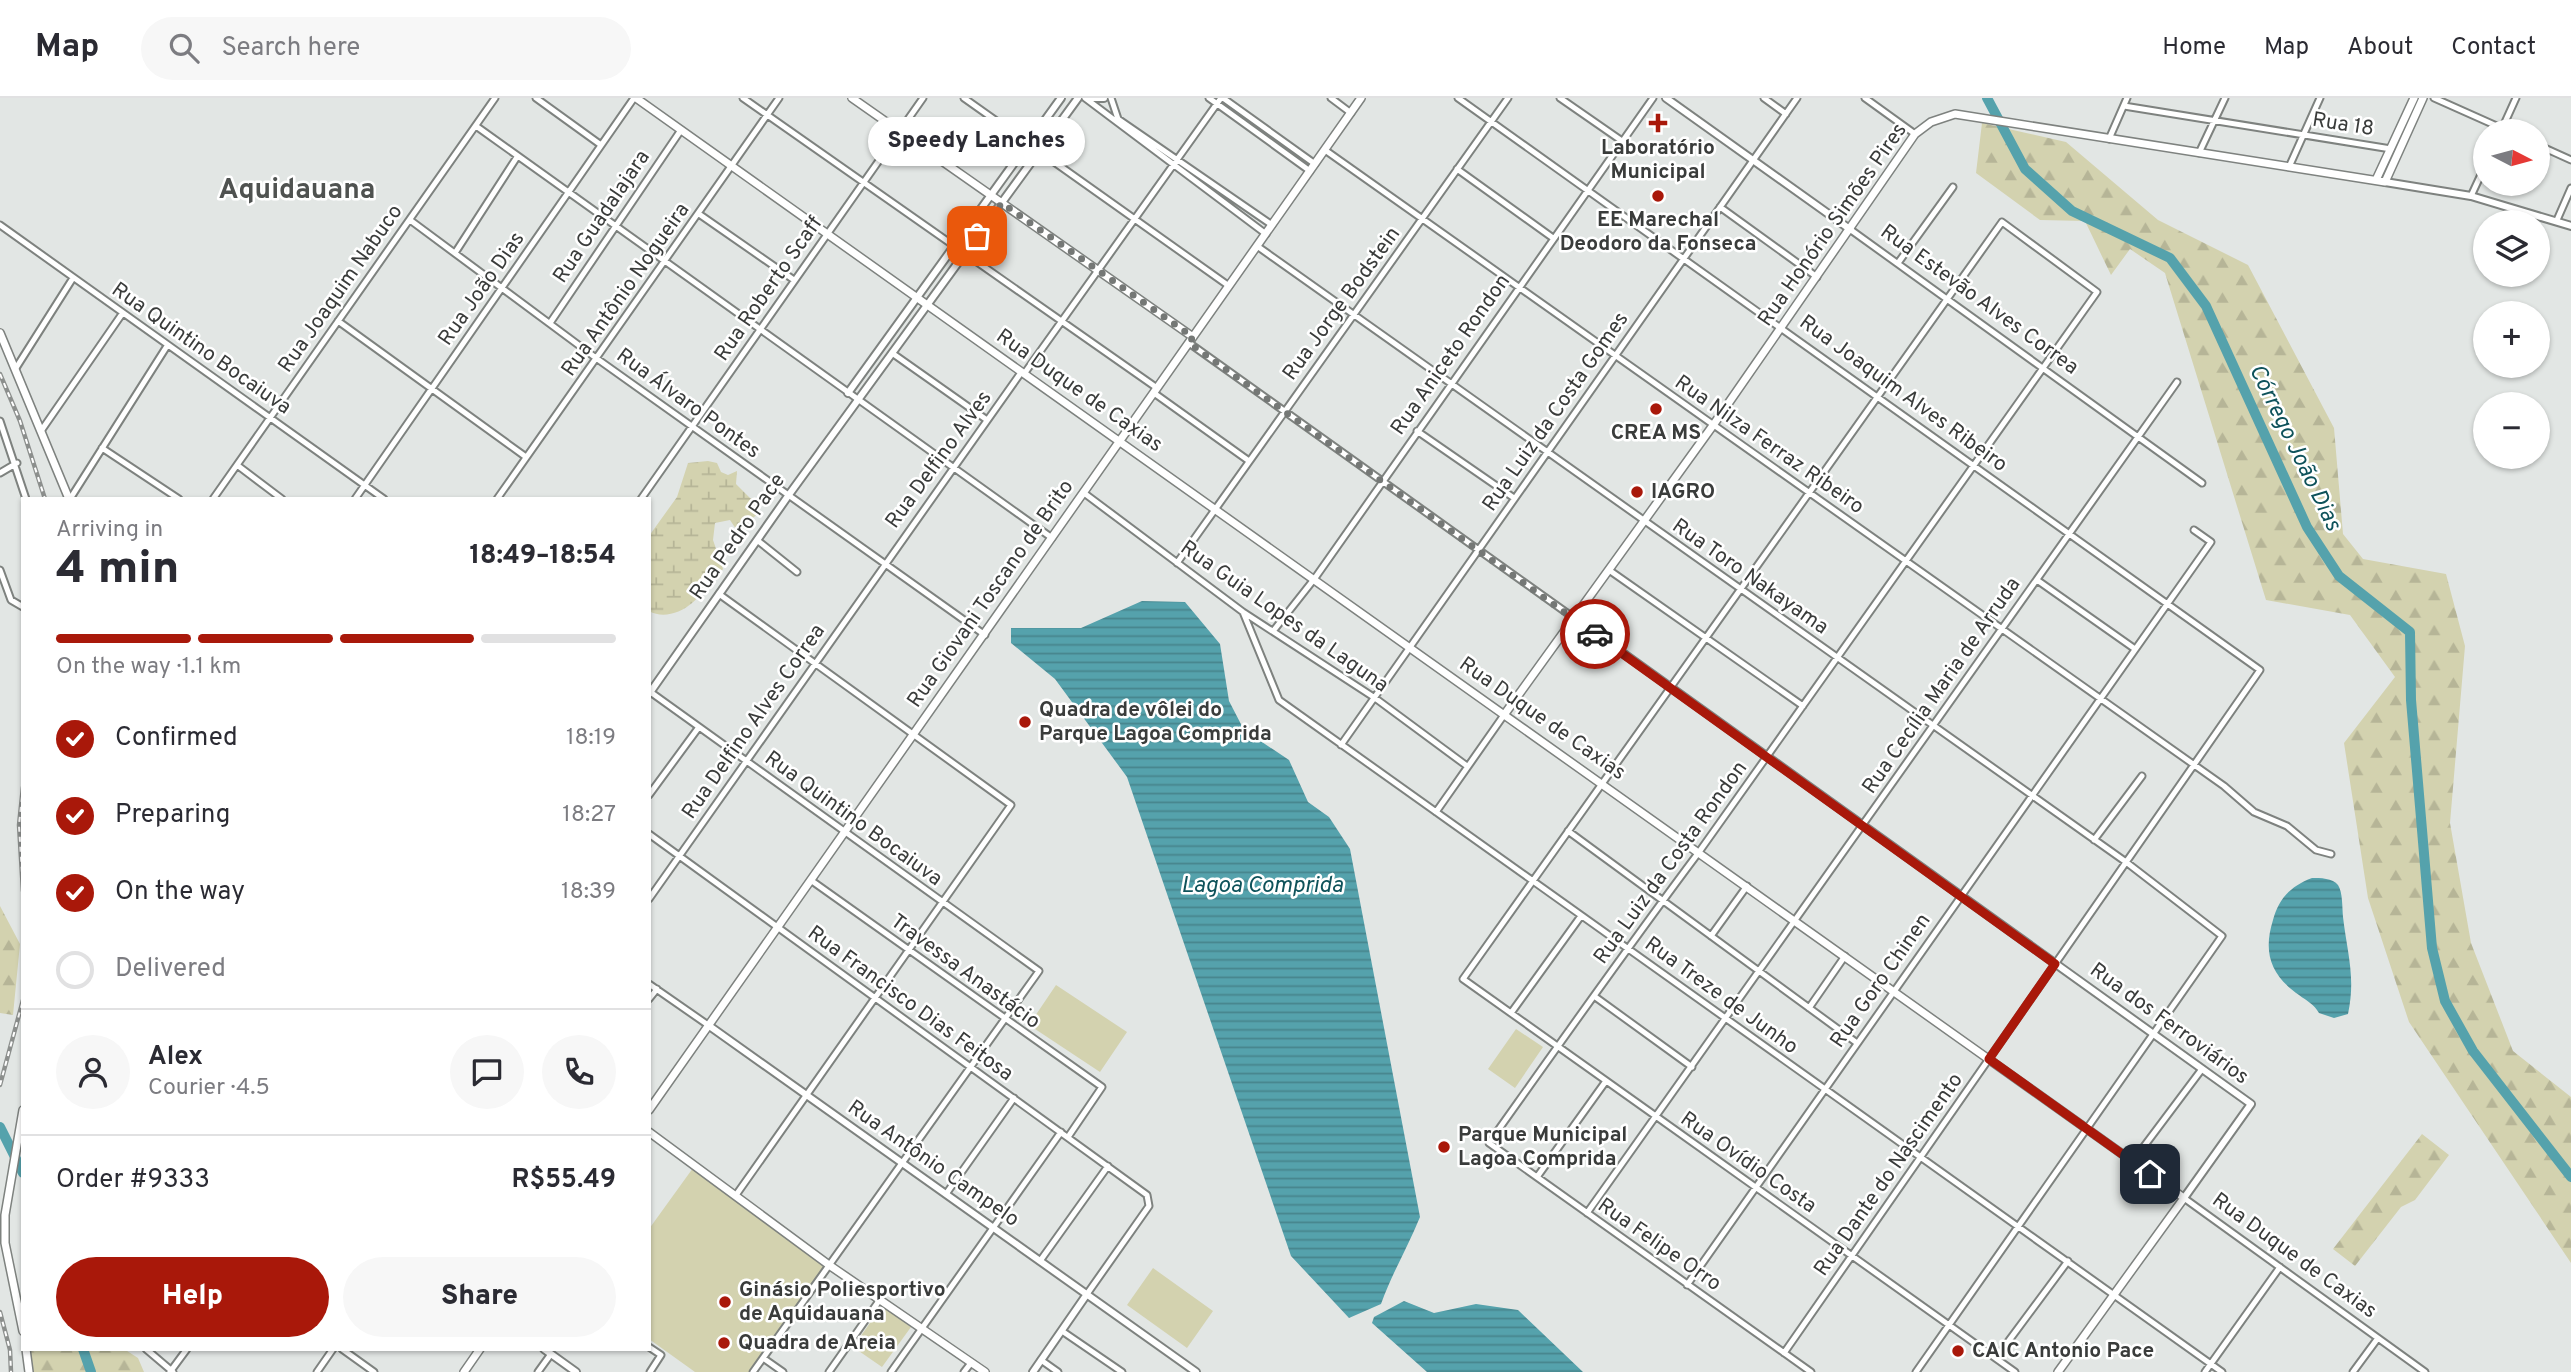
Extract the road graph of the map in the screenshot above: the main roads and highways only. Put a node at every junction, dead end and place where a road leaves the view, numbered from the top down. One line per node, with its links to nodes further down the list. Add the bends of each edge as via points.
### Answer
1 (635, 98): 9 (main road, Rua Duque de Caxias)
2 (852, 98): 8 (main road, Rua dos Ferroviários)
3 (1361, 98): 8 (main road, Rua Giovani Toscano de Brito)
4 (2414, 98): 6 (main road)
5 (2423, 98): 6 (main road)
6 (2380, 181): 11 (main road, Rua Honório Simões Pires, via 1955,114 1931,122 1915,134)
7 (0, 333): 10 (main road)
8 (1191, 340): 9 (main road, Rua Giovani Toscano de Brito)
9 (1120, 441): 11 (main road, Rua Duque de Caxias); 12 (main road, Rua Giovani Toscano de Brito)
10 (69, 497)
11 (1504, 715): 21 (main road, Rua Duque de Caxias, via 2184,1198)
12 (651, 1107)
13 (21, 1122): 15 (main road, via 5,1215 5,1243)
14 (651, 1133): 20 (main road, via 829,1265)
15 (21, 1321)
16 (26, 1351): 18 (main road)
17 (479, 1351): 19 (main road)
18 (29, 1372)
19 (464, 1372)
20 (985, 1372)
21 (2058, 1372)

